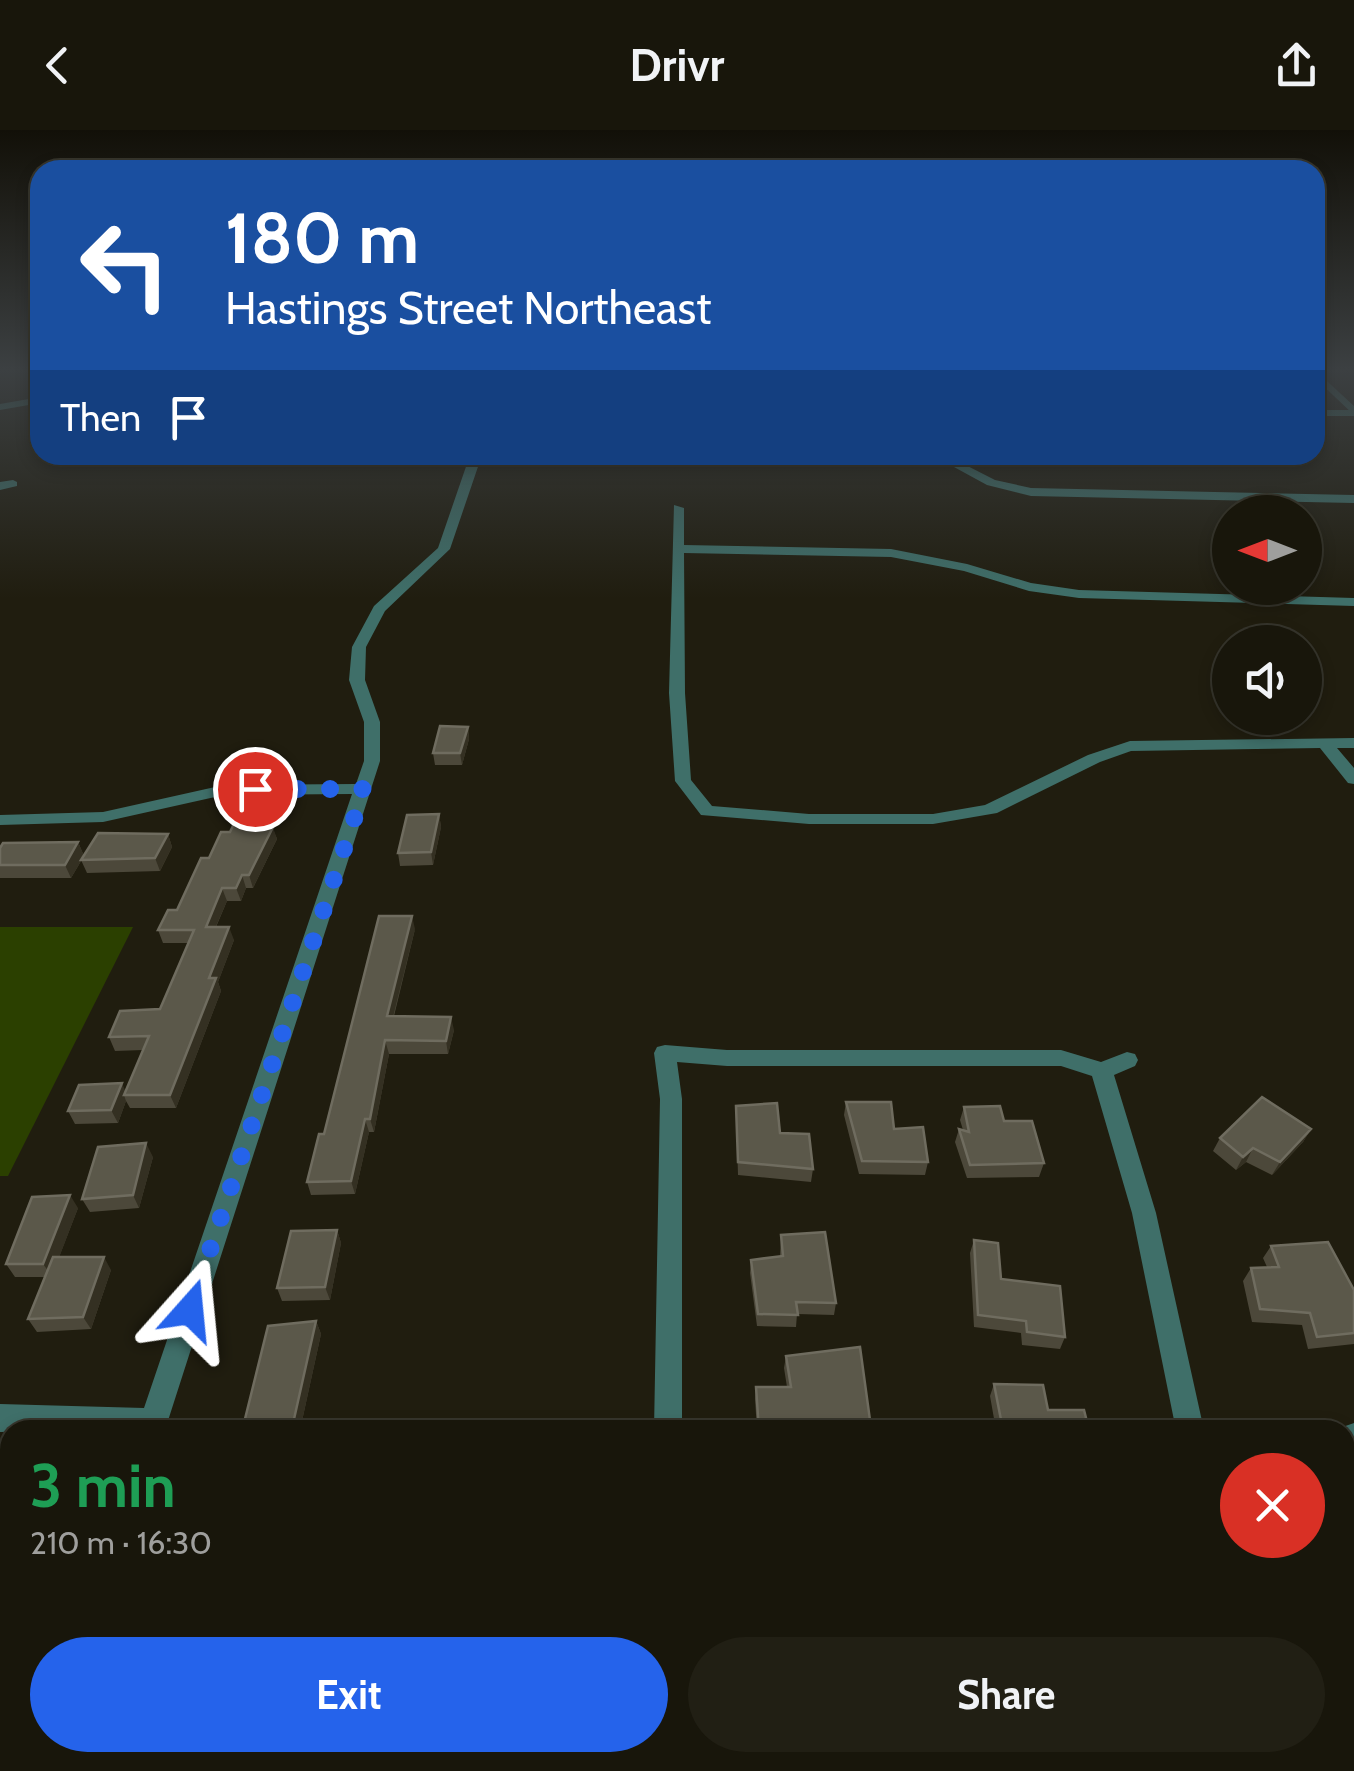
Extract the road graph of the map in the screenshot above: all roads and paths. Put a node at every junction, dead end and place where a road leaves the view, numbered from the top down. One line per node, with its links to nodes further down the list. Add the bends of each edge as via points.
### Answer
1 (473, 465): 10 (street, via 444,549 379,609 359,646 357,680 374,741)
2 (957, 465): 3 (street, via 991,483 1031,492)
3 (1354, 499)
4 (678, 508): 5 (street)
5 (678, 549): 6 (street, via 891,553 1080,594); 7 (street, via 683,781 705,809 741,816 926,819 987,811 1098,755 1130,746)
6 (1354, 602)
7 (1323, 742): 8 (street); 9 (street)
8 (1354, 742)
9 (1354, 779)
10 (364, 789): 11 (street, via 224,790 103,817); 16 (street)
11 (0, 820)
12 (1127, 1060): 13 (street)
13 (1102, 1071): 17 (street, via 1060,1058 665,1053 671,1098); 18 (street, via 1144,1213)
14 (0, 1418): 15 (street)
15 (38, 1420)
16 (154, 1420)
17 (668, 1420)
18 (1188, 1420)

